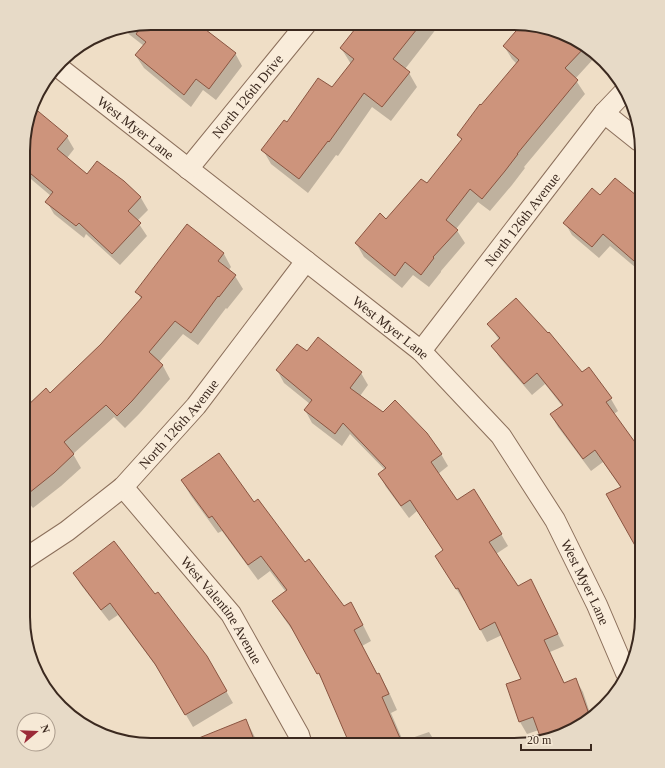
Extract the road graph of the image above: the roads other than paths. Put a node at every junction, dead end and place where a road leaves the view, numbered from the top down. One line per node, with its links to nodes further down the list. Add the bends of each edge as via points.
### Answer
1 (301, 30): 6 (street, North 126th Drive)
2 (61, 70): 6 (street, West Myer Lane)
3 (621, 95): 4 (street, North 126th Avenue)
4 (604, 113): 5 (street); 8 (street, North 126th Avenue)
5 (634, 136)
6 (188, 169): 7 (street, West Myer Lane)
7 (306, 261): 8 (street, West Myer Lane); 9 (street, North 126th Avenue, via 196,406)
8 (421, 351): 11 (street, West Myer Lane, via 501,436 555,520 597,605)
9 (123, 487): 10 (street, North 126th Avenue, via 67,531); 12 (street, West Valentine Avenue, via 231,614)
10 (30, 555)
11 (624, 668)
12 (299, 738)

